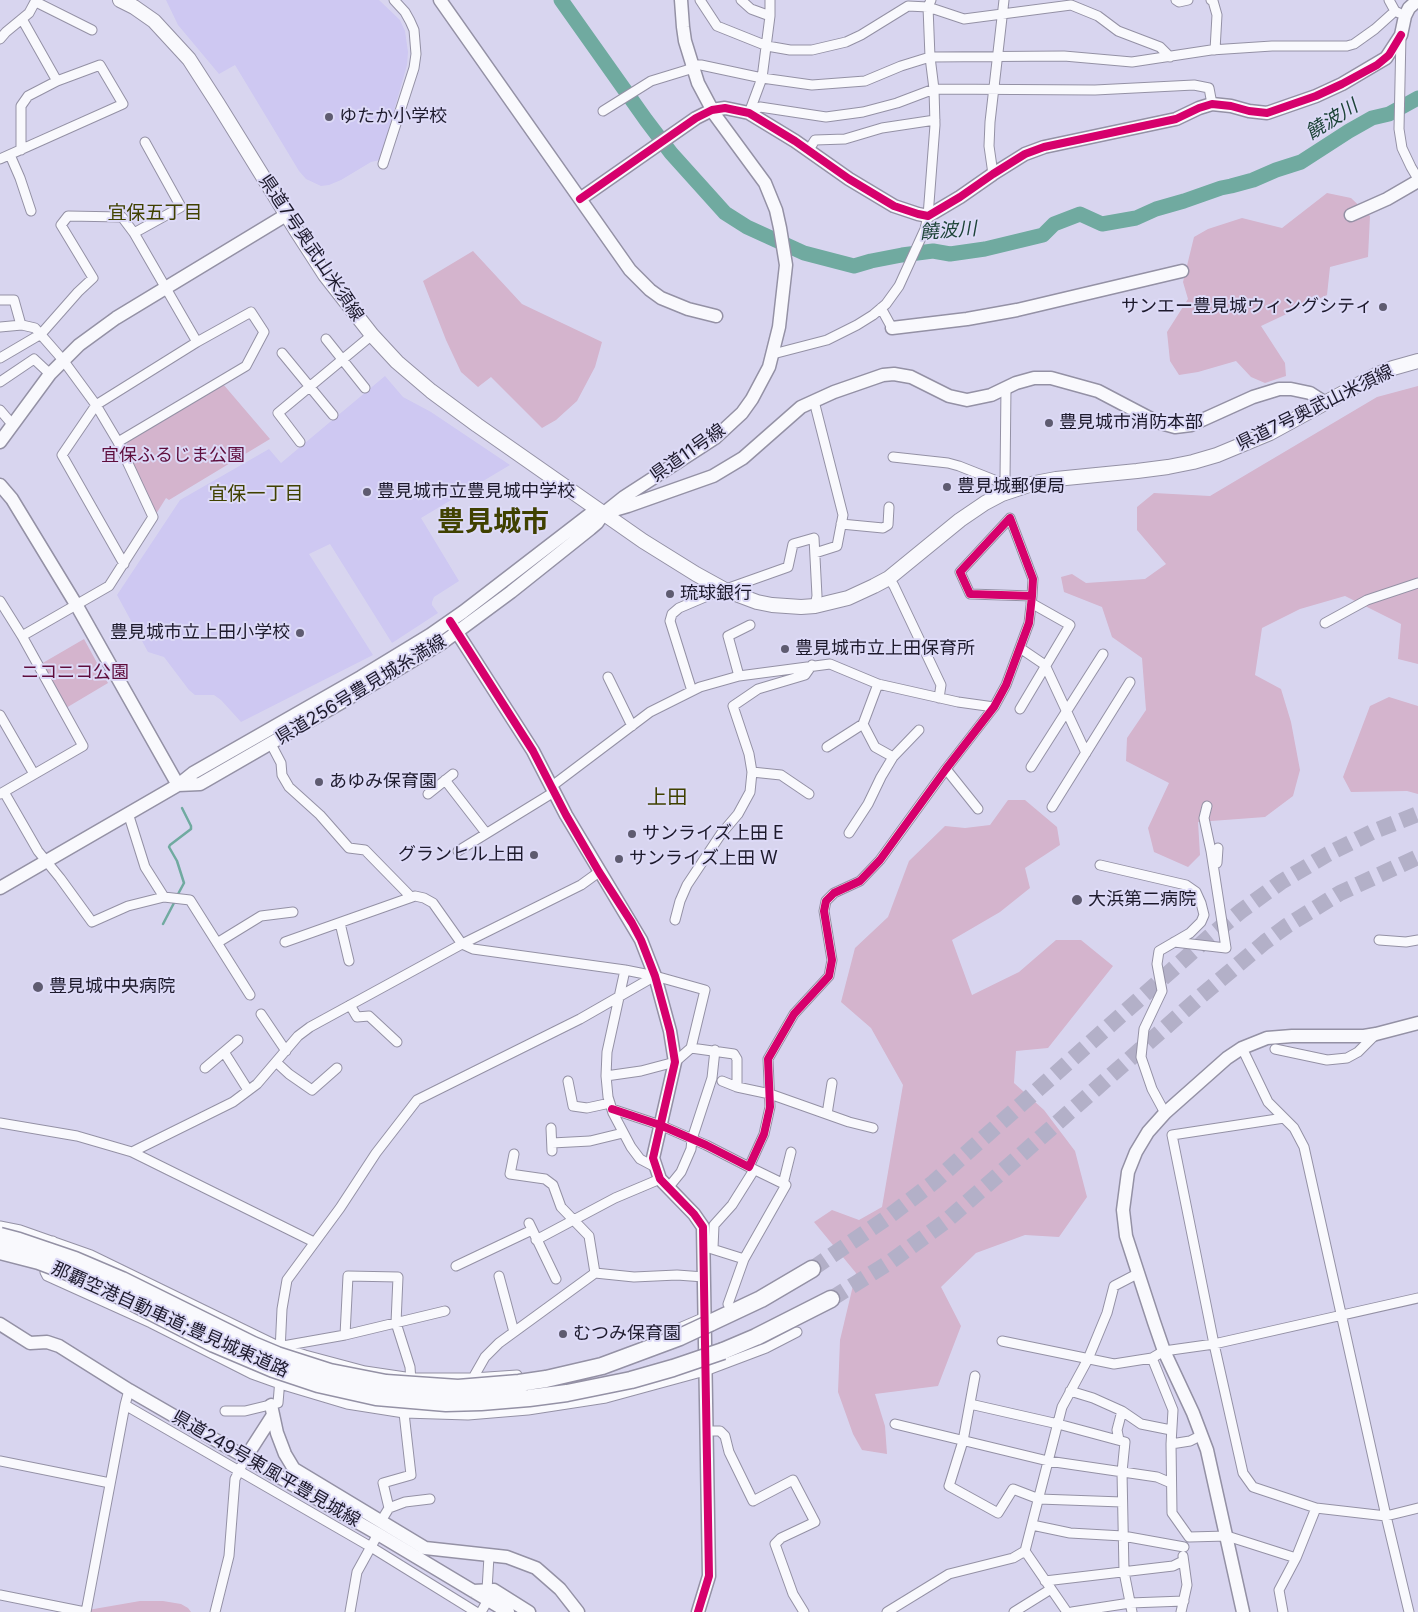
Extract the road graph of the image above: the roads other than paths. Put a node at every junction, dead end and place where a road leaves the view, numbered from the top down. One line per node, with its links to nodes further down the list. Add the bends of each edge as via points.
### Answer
1 (120, 0): 15 (main road, 県道7号奥武山米須線)
2 (394, 0): 46 (street, via 406,12 414,30 416,54)
3 (440, 0): 49 (street)
4 (681, 0): 31 (street, 県道11号線)
5 (700, 0): 24 (street, via 717,26)
6 (740, 0): 19 (street, via 751,9)
7 (770, 0): 19 (street)
8 (1004, 0): 18 (street)
9 (1176, 0): 10 (street)
10 (1188, 0)
11 (1211, 0): 25 (street, via 1216,15)
12 (1389, 0): 17 (street)
13 (1418, 0): 17 (street)
14 (36, 1): 20 (street); 21 (street)
15 (136, 4): 51 (main road, 県道7号奥武山米須線, via 189,59)
16 (930, 4): 18 (street, via 964,19); 24 (street, via 908,6 846,42 812,50); 26 (street)
17 (1400, 14): 22 (street); 25 (street, via 1347,46)
18 (1003, 15): 27 (street); 28 (street, via 1071,5 1098,16 1118,31 1160,47)
19 (770, 16): 24 (street)
20 (22, 20): 23 (street); 33 (street)
21 (92, 30)
22 (1401, 35): 29 (street); 30 (street)
23 (0, 39)
24 (767, 46): 32 (street)
25 (1215, 50): 28 (street)
26 (930, 57): 27 (street); 32 (street, via 865,81 812,85); 34 (street)
27 (997, 57): 28 (street, via 1064,56 1132,62); 35 (street)
28 (1170, 57)
29 (1386, 58): 30 (street, via 1394,57); 36 (street, via 1342,84 1267,113)
30 (1400, 65): 48 (street, via 1402,148)
31 (692, 67): 32 (street, via 701,65); 37 (street, via 649,82); 38 (street, 県道11号線)
32 (762, 78): 39 (street)
33 (57, 82): 42 (street, via 28,96 21,106); 42 (street, via 100,65 124,104)
34 (934, 89): 35 (street); 39 (street, via 854,114 826,117 760,107); 40 (street)
35 (994, 89): 36 (street, via 1095,90 1194,85 1209,88); 47 (street, via 989,146)
36 (1212, 104): 47 (street, via 1176,119 1044,146)
37 (605, 110)
38 (712, 110): 39 (street, via 730,108); 49 (street); 68 (street, 県道11号線, via 765,191 781,263 783,296)
39 (749, 113): 43 (street)
40 (935, 120): 43 (street, via 882,128 845,139 815,140); 52 (street)
41 (145, 142): 54 (street, via 181,207)
42 (21, 150): 44 (street)
43 (808, 151): 52 (street, via 894,206)
44 (10, 155): 45 (street); 50 (street)
45 (0, 159)
46 (383, 164)
47 (993, 174): 52 (street)
48 (1418, 180): 53 (street)
49 (580, 199): 59 (street, via 622,259 650,290 674,304)
50 (31, 211)
51 (286, 215): 56 (street); 64 (main road, 県道7号奥武山米須線, via 331,283)
52 (928, 216): 58 (street, via 899,286)
53 (1351, 216)
54 (134, 233): 56 (street); 63 (street, via 122,217 68,216 62,225 94,278)
55 (1182, 270): 62 (street, via 1016,310)
56 (166, 288): 66 (street); 70 (street, via 96,331)
57 (0, 300): 60 (street, via 14,300)
58 (881, 308): 62 (street); 68 (street, via 858,325 827,340)
59 (716, 316)
60 (21, 325): 61 (street); 63 (street, via 36,328)
61 (0, 327)
62 (892, 328)
63 (41, 334): 69 (street); 70 (street)
64 (372, 335): 71 (street); 93 (main road, 県道7号奥武山米須線, via 431,391)
65 (326, 339): 71 (street)
66 (197, 342): 80 (street); 85 (street, via 251,312 264,332 246,366)
67 (282, 353): 75 (street)
68 (773, 354): 88 (street, 県道11号線, via 763,380 742,413 703,446)
69 (0, 358)
70 (62, 360): 73 (street); 80 (street)
71 (342, 360): 75 (street); 77 (street)
72 (1418, 361): 79 (main road, 県道7号奥武山米須線, via 1376,375)
73 (50, 374): 74 (street, via 34,359); 83 (street)
74 (0, 382)
75 (310, 386): 82 (street); 86 (street, via 278,413)
76 (1006, 387): 78 (street, 県道256号豊見城糸満線, via 980,398 960,400 911,377 888,374); 79 (street, 県道256号豊見城糸満線, via 1042,378 1070,382 1098,391 1157,422 1175,427 1191,425 1279,389 1310,393); 90 (street)
77 (365, 388)
78 (814, 401): 91 (street, 県道256号豊見城糸満線, via 796,411 754,450 722,471); 94 (street, via 842,515)
79 (1324, 402): 90 (main road, 県道7号奥武山米須線, via 1270,433 1206,458 1136,472 1056,479)
80 (96, 405): 85 (street); 96 (street, via 62,455)
81 (0, 410): 83 (street)
82 (333, 415)
83 (12, 424): 84 (street)
84 (0, 442)
85 (118, 442): 96 (street, via 153,517)
86 (300, 442)
87 (893, 457): 90 (street, via 954,465 984,475)
88 (656, 476): 91 (street, via 650,487 655,494); 93 (street, 県道11号線)
89 (0, 485): 102 (street, via 12,499)
90 (1002, 489): 97 (main road, 県道7号奥武山米須線)
91 (662, 495): 93 (street, 県道256号豊見城糸満線)
92 (889, 507): 94 (street, via 888,524 883,528)
93 (604, 513): 99 (main road, 県道7号奥武山米須線, via 680,565); 106 (street, 県道256号豊見城糸満線, via 589,515)
94 (841, 524): 95 (street, via 837,546)
95 (816, 553): 99 (street, via 814,538 793,544 788,568); 103 (street)
96 (124, 564): 102 (street, via 109,586)
97 (889, 578): 103 (main road, 県道7号奥武山米須線, via 848,598); 117 (street, via 941,685)
98 (1418, 582): 104 (street, via 1367,600)
99 (725, 590): 103 (main road, 県道7号奥武山米須線, via 772,605); 116 (street, via 679,608 670,620)
100 (1032, 599): 100 (street, via 1033,579 1010,518 960,572 970,594); 108 (street, via 1029,623); 111 (street, via 1070,625)
101 (0, 600): 107 (street)
102 (77, 606): 107 (street); 135 (street)
103 (815, 606)
104 (1324, 623)
105 (750, 625): 112 (street, via 728,636)
106 (454, 627): 125 (street, 県道256号豊見城糸満線, via 382,680); 135 (street, 県道256号豊見城糸満線, via 361,677); 136 (street, via 533,751)
107 (22, 636): 132 (street, via 82,746)
108 (1020, 648): 111 (street); 118 (street)
109 (1103, 654): 120 (street)
110 (812, 665): 112 (street); 115 (street, via 830,664); 131 (street, via 805,675 758,689 733,706)
111 (1046, 665): 119 (street); 120 (street)
112 (739, 676): 116 (street)
113 (608, 677): 123 (street)
114 (1130, 682): 127 (street)
115 (878, 684): 117 (street); 122 (street)
116 (692, 691): 123 (street, via 650,712)
117 (939, 698): 118 (street)
118 (994, 707): 130 (street)
119 (1020, 709)
120 (1067, 712): 127 (street); 129 (street)
121 (0, 715): 132 (street)
122 (863, 724): 126 (street); 128 (street, via 876,747)
123 (632, 726): 136 (street)
124 (919, 730): 128 (street)
125 (271, 744): 135 (street, 県道256号豊見城糸満線, via 200,784); 154 (street, via 289,787 349,848 365,850)
126 (827, 747)
127 (1086, 753): 141 (street)
128 (893, 758): 145 (street)
129 (1031, 767)
130 (946, 769): 142 (street); 191 (street, via 880,860 860,881 826,900 824,911 832,960 829,976 794,1014 768,1060)
131 (752, 772): 139 (street, via 781,775); 156 (street, via 750,792 687,885)
132 (34, 774): 137 (street)
133 (453, 774): 134 (street)
134 (445, 780): 138 (street); 144 (street)
135 (178, 785): 143 (street, 県道256号豊見城糸満線)
136 (553, 789): 144 (street); 150 (street)
137 (2, 793): 148 (street)
138 (428, 794)
139 (809, 794)
140 (1207, 806): 151 (street, via 1204,818)
141 (1052, 807)
142 (978, 809)
143 (128, 813): 148 (street, 県道256号豊見城糸満線); 153 (street, via 145,867)
144 (486, 833): 147 (street)
145 (849, 833)
146 (1218, 848): 151 (street)
147 (458, 851)
148 (46, 862): 152 (street, 県道256号豊見城糸満線); 153 (street, via 92,922 128,906)
149 (1100, 865): 161 (street, via 1186,885 1196,892 1204,915 1201,922)
150 (599, 872): 163 (street, via 581,885); 166 (street, via 637,932)
151 (1215, 880): 161 (street, via 1226,948)
152 (0, 888)
153 (164, 897): 162 (street, via 190,900)
154 (411, 897): 157 (street); 163 (street, via 433,903)
155 (293, 912): 162 (street, via 261,916)
156 (675, 920)
157 (340, 922): 160 (street); 164 (street)
158 (1379, 940): 159 (street)
159 (1418, 940)
160 (285, 942)
161 (1174, 942): 193 (street, via 1159,951 1157,964 1162,991 1144,1029 1141,1057)
162 (217, 943): 167 (street)
163 (462, 944): 165 (street); 169 (street)
164 (349, 961)
165 (625, 970): 166 (street); 168 (street)
166 (655, 976): 168 (street); 175 (street, via 705,990); 182 (street)
167 (250, 995)
168 (621, 995): 185 (street, via 607,1052); 213 (street, via 580,1019 417,1100)
169 (350, 1006): 174 (street, via 357,1017 369,1016); 178 (street, via 298,1036)
170 (261, 1014): 178 (street)
171 (1417, 1025): 172 (street)
172 (1376, 1034): 176 (street, via 1267,1038); 177 (street, via 1347,1058 1327,1060)
173 (238, 1040): 180 (street)
174 (398, 1042)
175 (691, 1048): 179 (street); 182 (street)
176 (1242, 1048): 193 (street); 195 (street, via 1268,1102)
177 (1275, 1049)
178 (286, 1050): 181 (street)
179 (715, 1050): 189 (street, via 734,1054 737,1059); 201 (street, via 712,1078)
180 (224, 1052): 183 (street); 190 (street)
181 (276, 1062): 184 (street, via 312,1090); 190 (street)
182 (675, 1062): 185 (street); 197 (street)
183 (205, 1068)
184 (337, 1068)
185 (606, 1076): 192 (street)
186 (568, 1081): 192 (street, via 573,1106)
187 (722, 1081): 189 (street)
188 (832, 1083): 194 (street)
189 (737, 1087): 191 (street)
190 (248, 1090): 202 (street, via 234,1102)
191 (770, 1094): 194 (street); 205 (street, via 764,1134)
192 (611, 1106): 197 (street); 200 (street)
193 (1165, 1113): 220 (street, via 1136,1152 1124,1192 1122,1210 1126,1236)
194 (827, 1114): 199 (street)
195 (1284, 1118): 228 (street, via 1294,1128 1304,1147); 236 (street, via 1172,1135)
196 (0, 1123): 202 (street, via 77,1136)
197 (660, 1125): 201 (street); 206 (street, via 653,1158)
198 (551, 1128): 200 (street, via 552,1147)
199 (873, 1128)
200 (623, 1133): 206 (street, via 640,1159)
201 (692, 1139): 205 (street); 206 (street, via 681,1172)
202 (132, 1152): 213 (street)
203 (791, 1152): 207 (street)
204 (514, 1154): 208 (street, via 510,1174 545,1179 553,1185 561,1207)
205 (752, 1168): 207 (street); 214 (street, via 732,1205 714,1225)
206 (662, 1178): 208 (street); 214 (street, via 694,1214 703,1228)
207 (783, 1184): 216 (street, via 786,1185)
208 (575, 1220): 211 (street); 219 (street, via 589,1236)
209 (0, 1226): 212 (street)
210 (0, 1236): 229 (highway, 那覇空港自動車道;豊見城東道路, bridge, via 75,1260 122,1280 278,1355 330,1372 386,1383 458,1388 546,1379 602,1366 680,1338)
211 (536, 1240): 217 (street, via 530,1227); 223 (street)
212 (53, 1241): 237 (street, via 115,1266); 245 (street, via 45,1272 47,1276 252,1374)
213 (314, 1242): 237 (street, via 287,1280)
214 (708, 1248): 216 (street); 222 (street)
215 (0, 1251): 225 (highway, 那覇空港自動車道;豊見城東道路, bridge, via 68,1272 214,1344 273,1369 318,1384 376,1397 446,1403 539,1397 631,1380 723,1351)
216 (744, 1259): 226 (street)
217 (456, 1266)
218 (812, 1269): 229 (highway, 那覇空港自動車道;豊見城東道路, via 761,1298)
219 (595, 1273): 222 (street, via 634,1277); 232 (street)
220 (1137, 1274): 238 (street); 240 (street, via 1114,1286)
221 (499, 1276): 232 (street)
222 (704, 1277): 229 (street)
223 (556, 1279)
224 (1418, 1298): 228 (street)
225 (832, 1299)
226 (728, 1304)
227 (445, 1311): 230 (street)
228 (1341, 1316): 236 (street); 275 (street)
229 (707, 1320): 241 (street); 244 (street, via 583,1368 558,1373)
230 (396, 1323): 234 (street); 234 (street, via 398,1277 348,1276); 243 (street)
231 (0, 1324): 246 (street, 県道249号東風平豊見城線, via 30,1343 47,1342 58,1346)
232 (514, 1332): 244 (street, via 485,1357)
233 (797, 1332): 241 (street, via 766,1348)
234 (345, 1335): 237 (street)
235 (1002, 1341): 240 (street)
236 (1214, 1344): 238 (street); 273 (street, via 1243,1473 1253,1487)
237 (280, 1347): 243 (street, via 364,1371); 245 (street)
238 (1164, 1352): 239 (street); 258 (street)
239 (1152, 1358): 240 (street, via 1114,1364); 256 (street, via 1173,1410)
240 (1088, 1359): 247 (street)
241 (705, 1371): 253 (street, via 606,1398 528,1410 468,1415); 257 (street)
242 (975, 1376): 248 (street)
243 (412, 1378): 244 (street); 253 (street)
244 (473, 1378)
245 (280, 1384): 250 (street, via 278,1403); 253 (street, via 347,1404)
246 (129, 1390): 249 (street); 262 (street, 県道249号東風平豊見城線)
247 (1070, 1391): 252 (street); 255 (street)
248 (970, 1404): 255 (street); 260 (street)
249 (125, 1405): 265 (street); 267 (street)
250 (272, 1410): 251 (street); 262 (street); 276 (street, via 282,1447 294,1470)
251 (225, 1411)
252 (1122, 1411): 256 (street, via 1141,1424); 259 (street, via 1117,1430)
253 (404, 1413): 272 (street, via 411,1476 383,1483)
254 (895, 1424): 260 (street)
255 (1058, 1424): 259 (street); 264 (street)
256 (1171, 1430): 261 (street)
257 (706, 1432): 302 (street, via 709,1576); 303 (street, via 720,1431 725,1436 729,1452 753,1501 793,1480 815,1522 775,1544 793,1594)
258 (1202, 1435): 261 (street); 281 (street)
259 (1119, 1440): 266 (street, via 1125,1442)
260 (963, 1441): 264 (street); 270 (street, via 949,1486 998,1513 1013,1489)
261 (1171, 1444): 268 (street)
262 (246, 1457): 265 (street); 278 (street, 県道249号東風平豊見城線)
263 (0, 1460): 267 (street)
264 (1048, 1461): 266 (street); 270 (street)
265 (239, 1471): 282 (street); 295 (street, via 229,1556)
266 (1122, 1472): 268 (street, via 1157,1477); 271 (street)
267 (110, 1483): 294 (street)
268 (1171, 1483): 280 (street, via 1172,1512)
269 (430, 1499): 272 (street)
270 (1039, 1499): 271 (street); 277 (street)
271 (1122, 1502): 279 (street)
272 (388, 1508): 276 (street)
273 (1316, 1508): 275 (street); 286 (street)
274 (1418, 1508): 275 (street)
275 (1386, 1516): 311 (street)
276 (381, 1521): 285 (street, via 425,1548)
277 (1032, 1525): 279 (street, via 1070,1533); 284 (street)
278 (378, 1534): 282 (street); 291 (street, 県道249号東風平豊見城線, via 473,1591)
279 (1123, 1536): 283 (street); 288 (street)
280 (1189, 1536): 281 (street); 283 (street)
281 (1227, 1536): 286 (street); 309 (street)
282 (371, 1546): 296 (street, via 357,1572); 297 (street)
283 (1184, 1547): 287 (street)
284 (1025, 1551): 289 (street); 304 (street, via 1013,1558 949,1574)
285 (489, 1556): 291 (street); 301 (street, via 507,1557 536,1568 560,1589)
286 (1296, 1558): 310 (street, via 1279,1590)
287 (1183, 1561): 288 (street, via 1173,1566); 292 (street, via 1187,1585)
288 (1124, 1572): 289 (street); 293 (street)
289 (1048, 1585): 305 (street); 306 (street)
290 (0, 1595): 294 (street)
291 (488, 1595): 298 (street); 299 (street); 300 (street, 県道249号東風平豊見城線, via 494,1590)
292 (1184, 1602): 293 (street); 308 (street)
293 (1131, 1607): 307 (street)
294 (86, 1612)
295 (215, 1612)
296 (350, 1612)
297 (476, 1612)
298 (481, 1612)
299 (508, 1612)
300 (529, 1612)
301 (578, 1612)
302 (698, 1612)
303 (804, 1612)
304 (887, 1612)
305 (1014, 1612)
306 (1067, 1612)
307 (1072, 1612)
308 (1181, 1612)
309 (1243, 1612)
310 (1283, 1612)
311 (1409, 1612)

